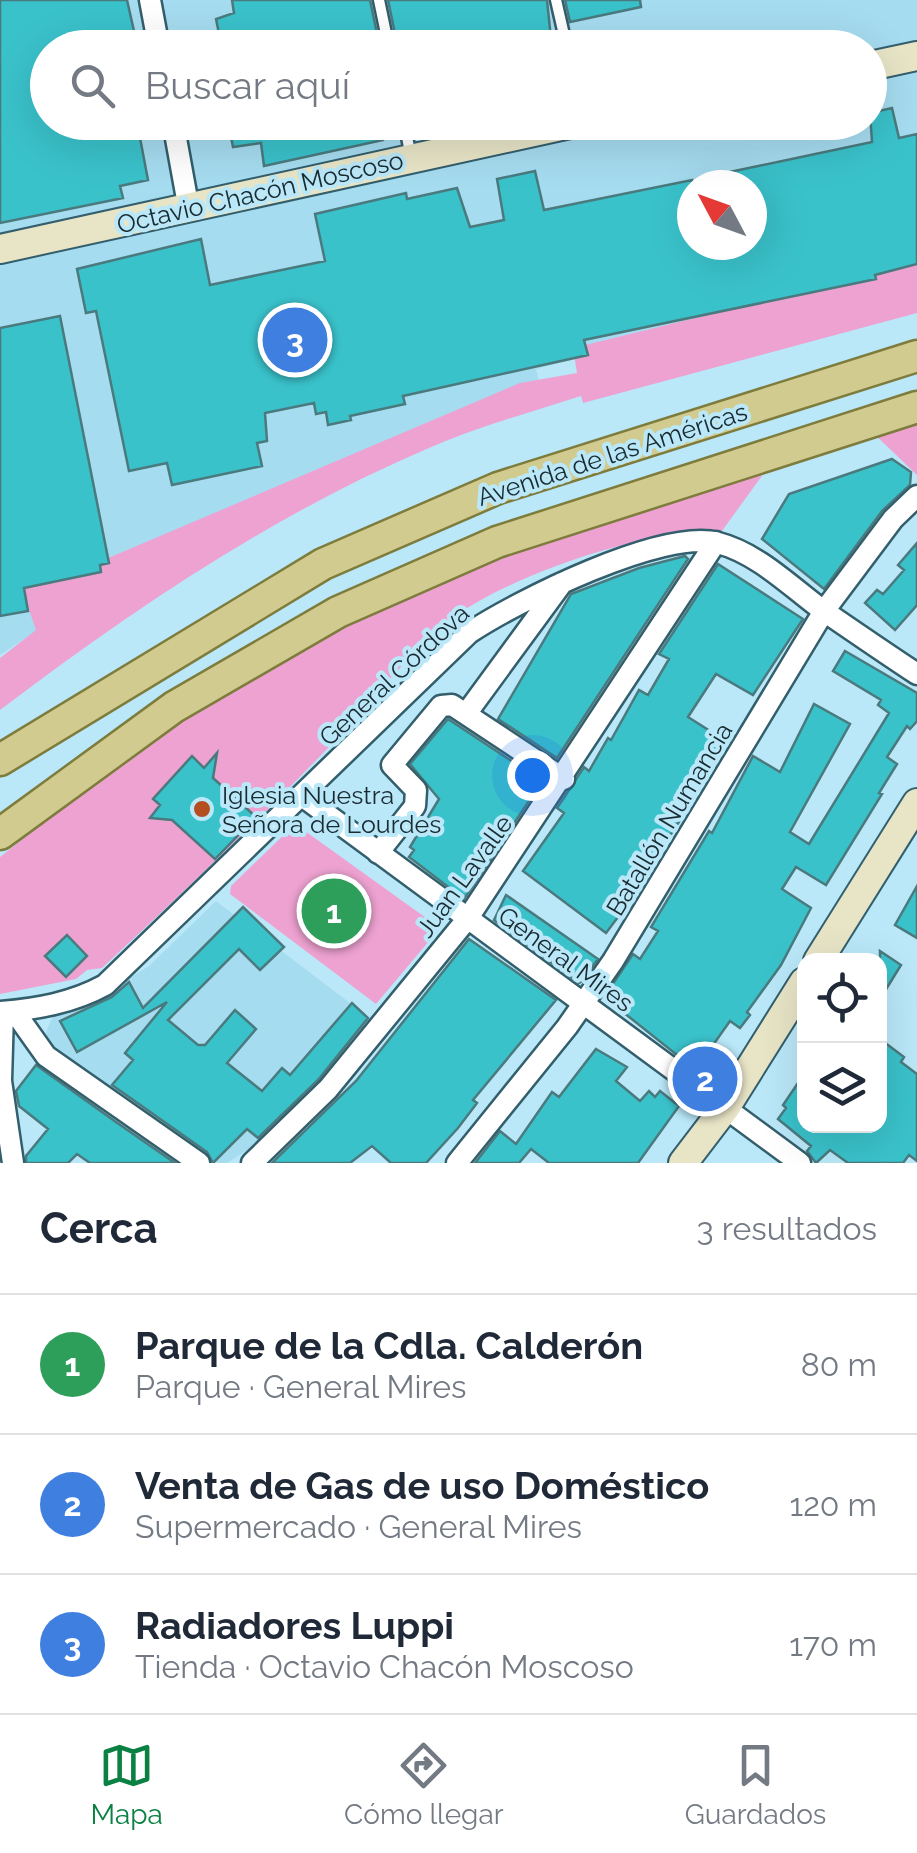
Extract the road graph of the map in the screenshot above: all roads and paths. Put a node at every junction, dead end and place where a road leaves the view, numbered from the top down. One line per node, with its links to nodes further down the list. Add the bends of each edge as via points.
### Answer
1 (150, 0): 4 (street)
2 (379, 0): 5 (lane)
3 (556, 0): 6 (lane)
4 (156, 30)
5 (385, 30)
6 (563, 30)
7 (917, 56): 8 (street)
8 (887, 62)
9 (176, 140): 13 (street)
10 (408, 140): 12 (lane)
11 (496, 140): 12 (street, Octavio Chacón Moscoso)
12 (412, 158): 13 (street, Octavio Chacón Moscoso)
13 (190, 210): 14 (street, Octavio Chacón Moscoso)
14 (0, 249)
15 (917, 356): 21 (main road, Avenida de las Américas, via 498,488 323,564)
16 (917, 407): 23 (main road, Avenida de las Américas, via 497,542 338,612)
17 (917, 496): 20 (street, Batallón Numancia)
18 (716, 542): 19 (street, General Córdova, via 692,539); 20 (street, via 752,558); 27 (street, Juan Lavalle)
19 (564, 580): 24 (street); 28 (street, General Córdova, via 468,632)
20 (824, 610): 22 (street); 36 (street, Batallón Numancia)
21 (161, 663): 25 (main road, Avenida de las Américas); 26 (main road, Avenida de las Américas)
22 (917, 674)
23 (174, 707): 30 (main road, Avenida de las Américas); 31 (main road, Avenida de las Américas)
24 (466, 714): 27 (street); 32 (street, via 441,706 397,754 392,765 416,790 415,806)
25 (0, 760)
26 (0, 778)
27 (564, 780): 33 (street, Juan Lavalle)
28 (302, 796): 32 (street, General Mires); 37 (street, General Córdova, via 104,985 84,996)
29 (917, 803): 34 (street)
30 (0, 810)
31 (0, 834)
32 (378, 853): 33 (street, General Mires)
33 (468, 918): 36 (street, General Mires); 41 (street, Juan Lavalle, via 328,1089)
34 (822, 953)
35 (797, 993): 38 (street)
36 (583, 1004): 38 (street, General Mires); 42 (street, Batallón Numancia)
37 (5, 1012): 39 (street, via 1,1080); 40 (street, via 46,1056)
38 (725, 1108): 43 (street); 44 (street, General Mires)
39 (13, 1163)
40 (198, 1163)
41 (252, 1163)
42 (457, 1163)
43 (683, 1163)
44 (800, 1163)

